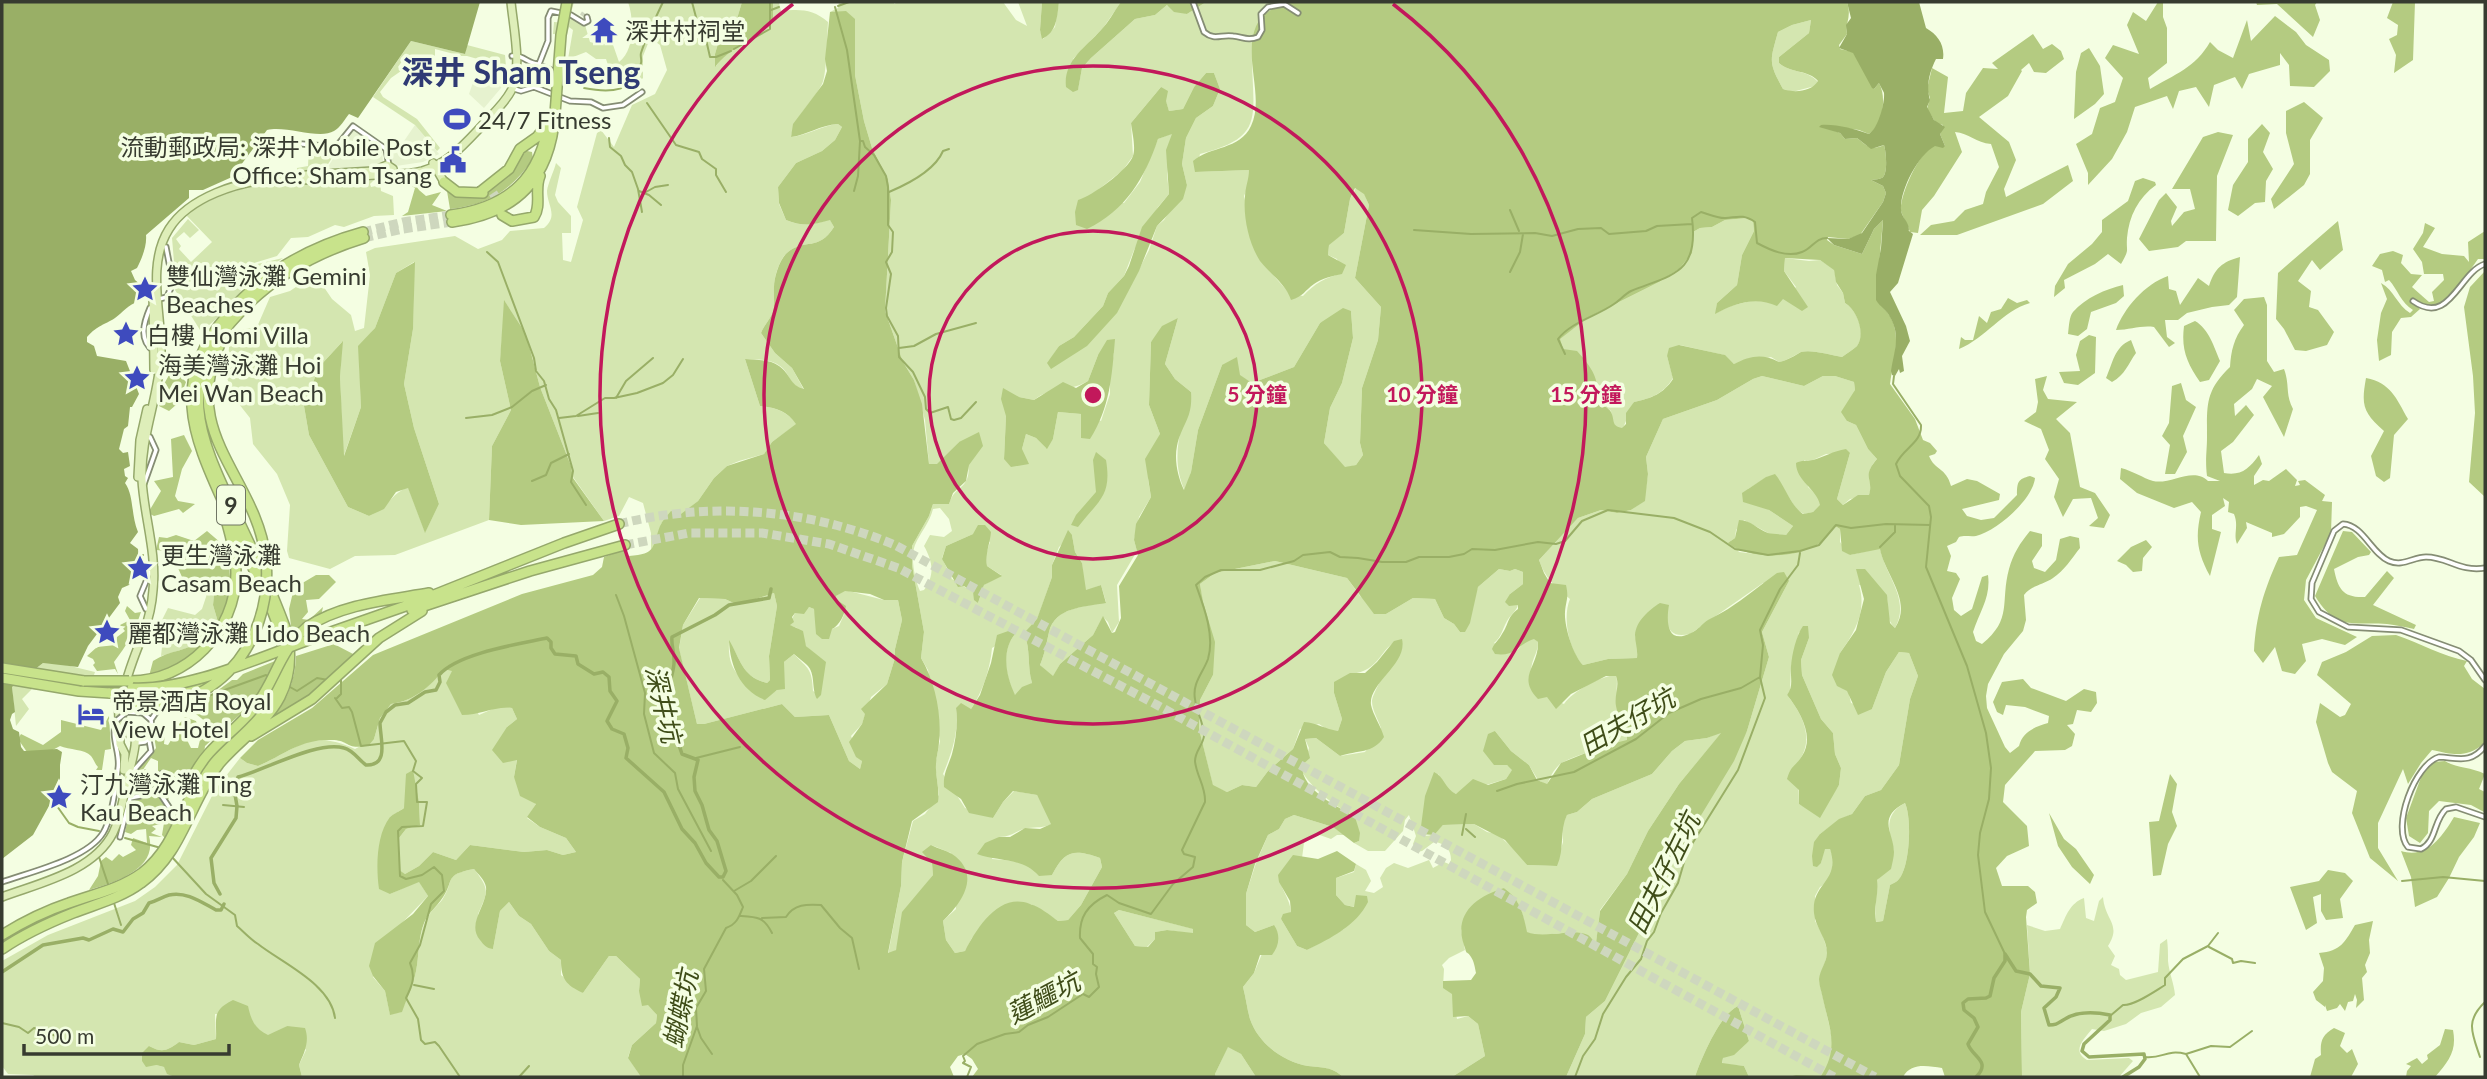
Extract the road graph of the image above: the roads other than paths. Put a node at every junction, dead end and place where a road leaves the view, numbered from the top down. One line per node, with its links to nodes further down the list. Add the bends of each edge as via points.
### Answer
1 (509, 2): 7 (main road)
2 (561, 2): 12 (highway, bridge)
3 (567, 2): 12 (highway, bridge)
4 (1193, 2): 5 (street, via 1203,32 1215,38 1256,38 1262,32 1261,14 1270,6 1284,4)
5 (1298, 13)
6 (587, 18): 8 (street, via 584,23 550,13 548,41)
7 (514, 55): 8 (street); 10 (main road)
8 (537, 64): 9 (street)
9 (565, 76)
10 (511, 87): 11 (street, via 522,91 534,87 570,101 607,108 623,105); 15 (main road, via 502,103); 17 (main road, via 458,145)
11 (642, 92)
12 (551, 115): 14 (highway, via 540,134); 16 (highway, via 553,137); 22 (highway, via 534,168 517,189)
13 (302, 144): 19 (street, via 336,147 353,125 386,149)
14 (525, 146): 20 (highway, via 509,169 484,191 457,192); 22 (highway, via 535,153 534,162)
15 (449, 159): 17 (main road); 20 (main road)
16 (546, 161): 21 (highway); 24 (highway, via 537,185 538,212)
17 (435, 163): 18 (main road); 19 (main road); 20 (main road)
18 (424, 170): 19 (main road); 20 (main road)
19 (388, 171): 27 (main road, via 322,180 267,180 210,197 187,210 170,228 160,250)
20 (442, 178)
21 (514, 200): 22 (highway, via 483,216 452,218); 24 (highway, via 532,201 535,209)
22 (493, 204)
23 (504, 214): 24 (highway)
24 (527, 219)
25 (166, 247): 27 (street, via 173,283 167,296)
26 (2485, 264): 28 (street, via 2473,270 2453,298 2437,307)
27 (156, 297): 30 (main road); 30 (street, via 143,329 148,346)
28 (2413, 301)
29 (238, 314): 34 (highway, 9, via 298,266 364,235 311,250 274,273 232,309 207,343 194,377 192,411 198,444); 41 (highway, 9, via 219,334 206,361 199,390 201,427 281,616); 47 (highway, bridge, via 214,360 208,406 220,451 257,523 266,559 265,597 254,632 232,668 208,689 185,700 130,704)
30 (158, 350): 31 (main road, via 157,384)
31 (143, 434): 32 (main road); 33 (street, via 150,437 156,450)
32 (140, 474): 33 (main road); 48 (main road, via 150,572 146,609)
33 (143, 489): 48 (main road, via 153,589 147,623)
34 (219, 495): 41 (highway, 9); 45 (highway, bridge, via 236,558 231,606 220,630 189,663 155,679)
35 (619, 524): 38 (highway)
36 (625, 545): 39 (highway)
37 (2485, 568): 44 (street, via 2462,568 2426,557 2392,563 2343,524 2334,531 2311,591 2317,610 2340,625 2404,631 2459,651)
38 (455, 587): 40 (highway); 59 (highway, bridge, via 343,611 307,627 283,654 253,710 212,749 193,777)
39 (442, 600): 40 (highway); 52 (highway, via 379,638 313,699)
40 (314, 641): 45 (highway, bridge, via 169,686 137,689); 47 (highway, bridge, via 171,691 130,695)
41 (287, 649): 52 (highway, 9, via 288,677 277,702); 59 (highway, 9, bridge, via 280,683 267,705 214,758)
42 (2, 668): 45 (highway)
43 (2, 678): 47 (highway)
44 (2485, 680)
45 (84, 681)
46 (148, 685): 50 (street, via 159,705)
47 (79, 691)
48 (121, 691): 49 (main road, bridge)
49 (121, 713): 51 (main road); 54 (main road)
50 (151, 720): 53 (street, via 154,730); 63 (street, bridge, via 143,713 127,712 116,720 117,778 106,827 96,841 75,855)
51 (129, 736): 54 (main road); 56 (main road, via 134,737)
52 (247, 737): 66 (highway, 9, via 223,760 202,791 177,845 146,880)
53 (149, 740): 56 (street); 58 (street, via 152,748 135,766)
54 (121, 741): 57 (main road)
55 (2485, 746): 61 (street, via 2470,758 2439,757 2425,765 2403,817 2402,834 2408,847 2421,849 2430,842 2446,809)
56 (135, 747): 57 (main road); 64 (main road, via 117,824 102,849 75,869)
57 (124, 751): 64 (main road, via 116,811 99,846 73,864)
58 (130, 798): 60 (street, via 140,796 162,774 161,795); 62 (street)
59 (185, 805): 65 (highway, via 164,851 134,878 57,907)
60 (169, 807)
61 (2485, 817)
62 (120, 837)
63 (2, 882)
64 (2, 894)
65 (2, 935)
66 (2, 949)

